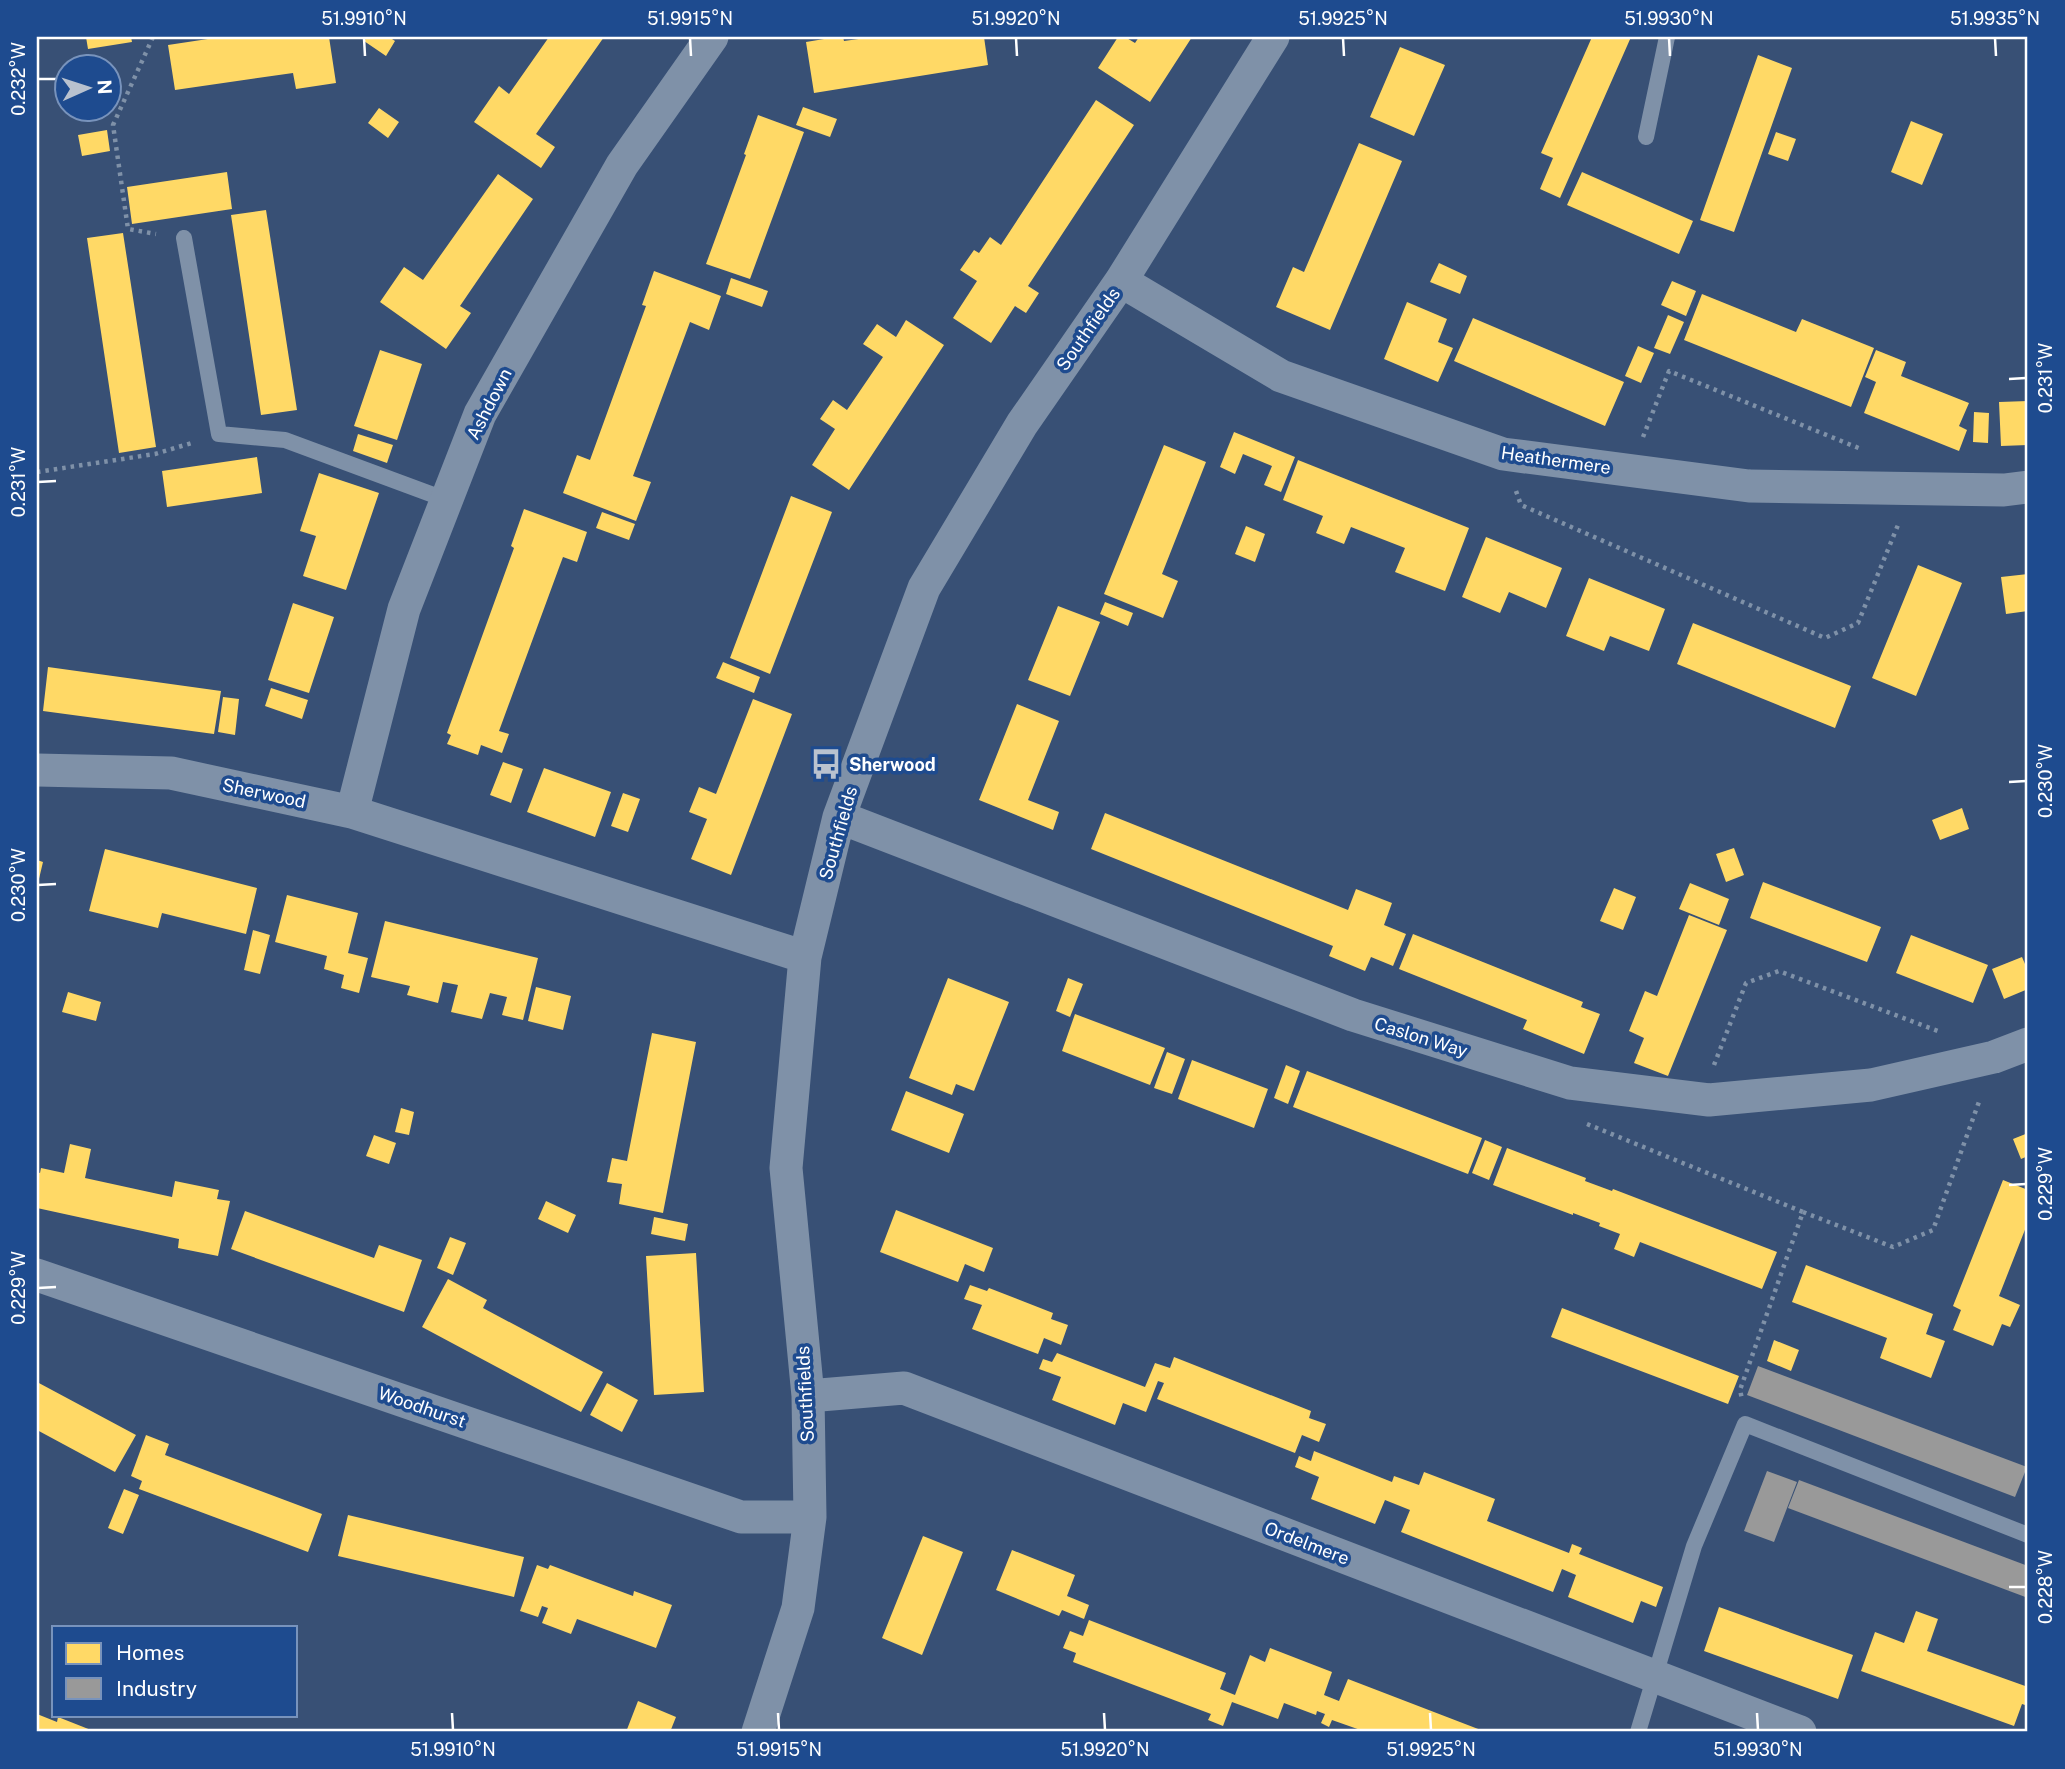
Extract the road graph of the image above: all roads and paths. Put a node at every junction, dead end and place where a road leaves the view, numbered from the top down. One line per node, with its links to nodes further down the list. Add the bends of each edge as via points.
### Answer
1 (153, 37): 6 (path, via 113,125 128,229)
2 (712, 37): 15 (street, Ashdown, via 615,177 480,414)
3 (1273, 37): 7 (street, Southfields)
4 (1667, 37): 5 (lane)
5 (1646, 137)
6 (184, 238): 8 (lane)
7 (1121, 281): 10 (street, Heathermere, via 1281,376); 18 (street, Southfields, via 1022,424 924,588)
8 (219, 434): 12 (path, via 155,454); 15 (lane, via 285,440)
9 (1867, 452): 11 (path, via 1669,371)
10 (1503, 454): 11 (street, Heathermere); 14 (path, via 1521,505 1825,638 1858,623)
11 (1630, 471): 14 (street, Heathermere, via 1749,486)
12 (37, 472)
13 (2028, 487): 14 (street, Heathermere)
14 (1912, 489)
15 (447, 500): 17 (street, Ashdown, via 404,608)
16 (37, 770): 17 (street, Sherwood, via 171,773)
17 (352, 812): 19 (street, Sherwood)
18 (839, 817): 19 (street, Southfields); 23 (street, Caslon Way, via 1353,1015)
19 (805, 957): 27 (street, Southfields, via 786,1168)
20 (1943, 1033): 24 (path, via 1779,971 1746,983)
21 (2028, 1044): 22 (street, Caslon Way)
22 (1994, 1057): 24 (street, Caslon Way, via 1871,1085); 25 (path, via 1933,1230 1893,1247)
23 (1570, 1083): 24 (street, Caslon Way); 25 (path, via 1582,1122)
24 (1701, 1099)
25 (1803, 1212): 28 (path, via 1740,1391)
26 (37, 1275): 29 (street, Woodhurst, via 741,1517)
27 (808, 1396): 29 (street, Southfields); 31 (street, Ordelmere, via 904,1388)
28 (1745, 1424): 30 (lane); 31 (lane, via 1694,1546)
29 (810, 1517): 32 (street, Southfields, via 798,1608)
30 (2028, 1535)
31 (1655, 1676): 33 (lane); 34 (street, Ordelmere)
32 (758, 1732)
33 (1637, 1732)
34 (1800, 1732)

